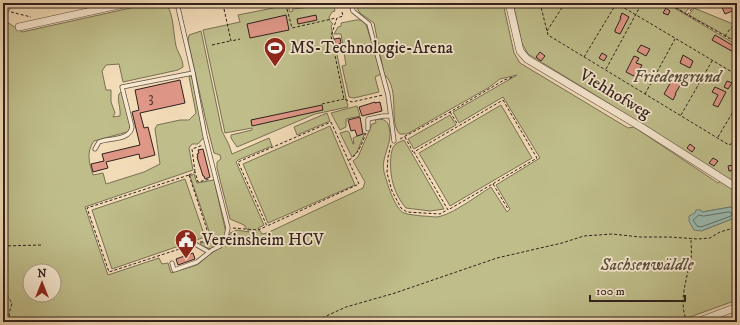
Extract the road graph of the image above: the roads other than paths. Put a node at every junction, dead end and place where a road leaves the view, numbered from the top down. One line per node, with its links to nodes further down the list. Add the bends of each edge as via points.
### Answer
1 (8, 3): 6 (main road, bridge)
2 (128, 3): 7 (street)
3 (177, 3): 8 (lane)
4 (351, 3): 9 (lane, via 353,11 369,24 388,94)
5 (509, 3): 13 (street, Viehhofweg, via 520,51 526,59)
6 (8, 12)
7 (20, 27)
8 (193, 73): 12 (lane, via 122,87 131,130 127,135 99,142); 15 (lane, via 228,228 225,241)
9 (390, 116): 10 (lane, via 368,119); 11 (lane)
10 (368, 129)
11 (394, 141)
12 (95, 149)
13 (737, 188)
14 (194, 244): 15 (lane)
15 (209, 252): 16 (lane, via 197,262 174,270)
16 (172, 263)
17 (737, 307): 18 (street)
18 (697, 322)

